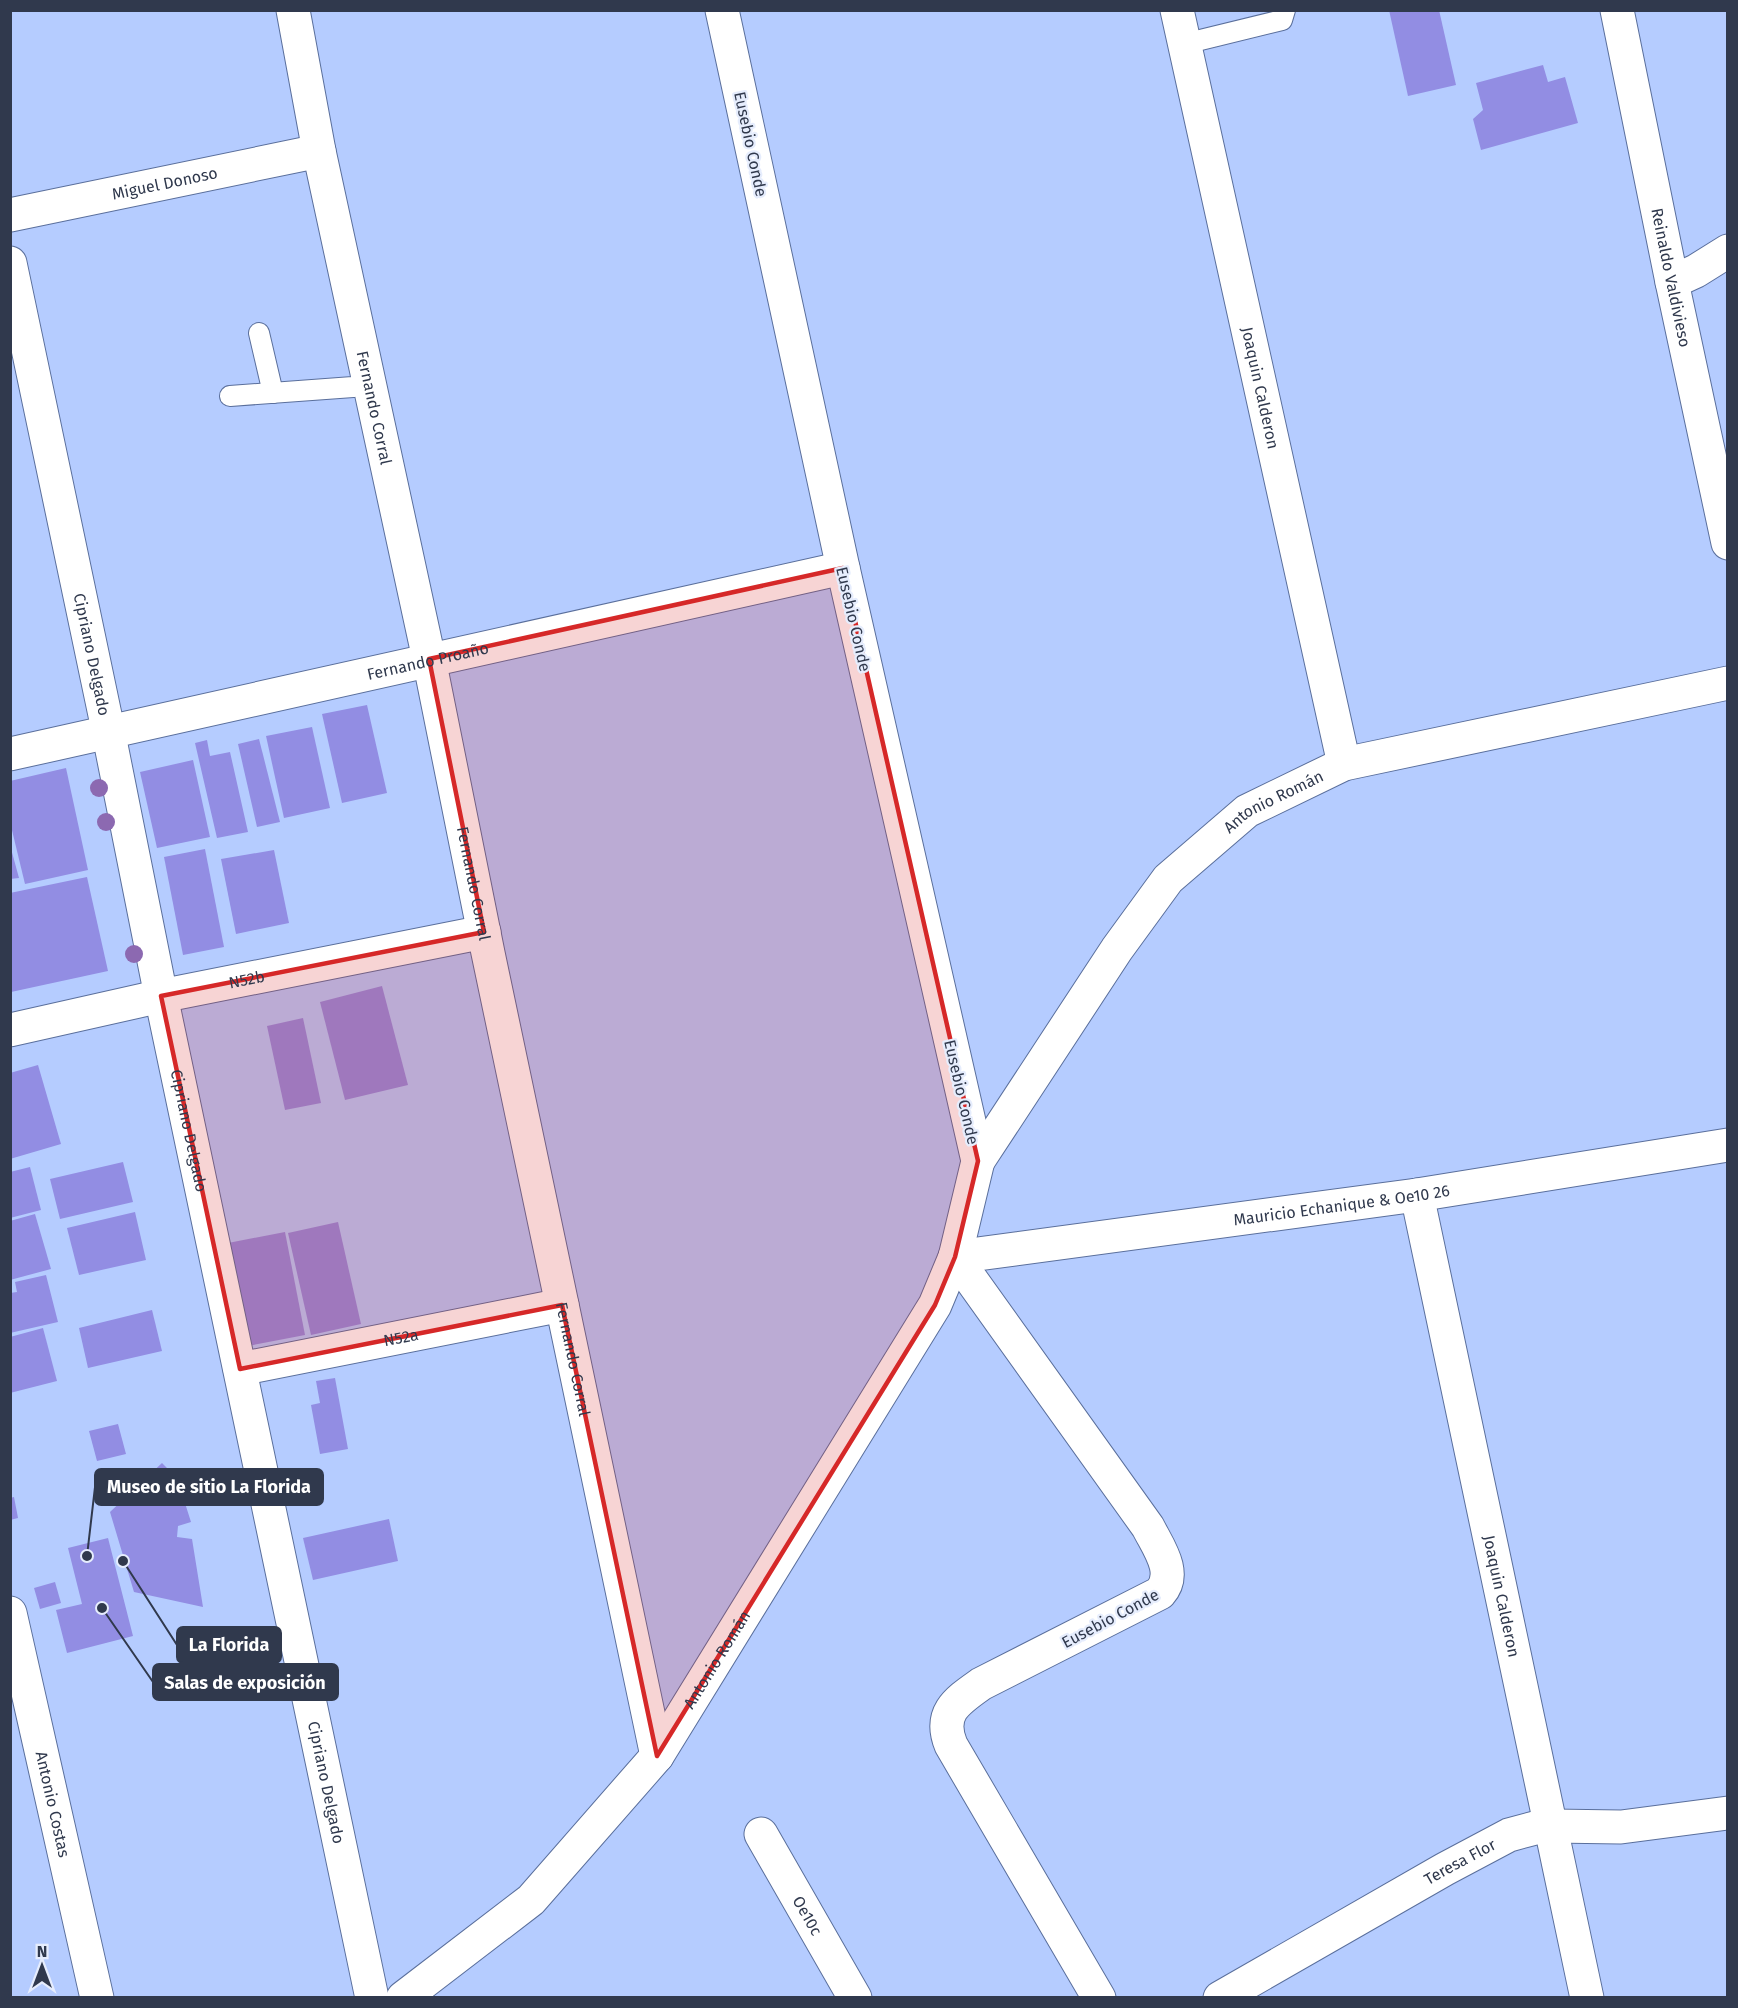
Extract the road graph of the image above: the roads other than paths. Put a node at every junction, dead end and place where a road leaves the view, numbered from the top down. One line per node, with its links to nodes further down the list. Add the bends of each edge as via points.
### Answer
1 (292, 10): 7 (street, Fernando Corral)
2 (722, 10): 17 (street, Eusebio Conde)
3 (1177, 10): 6 (street, Joaquin Calderon)
4 (1285, 10): 6 (lane, via 1282,20)
5 (1617, 10): 11 (street, Reinaldo Valdivieso)
6 (1184, 44): 22 (street, Joaquin Calderon)
7 (319, 151): 8 (street, Miguel Donoso); 13 (street, Fernando Corral)
8 (10, 215)
9 (1728, 251): 11 (street)
10 (10, 263): 20 (street, Cipriano Delgado)
11 (1672, 282): 16 (street, Reinaldo Valdivieso)
12 (259, 333): 14 (lane)
13 (369, 383): 14 (lane); 18 (street, Fernando Corral)
14 (273, 393): 15 (lane)
15 (230, 396)
16 (1728, 543)
17 (843, 568): 18 (street, Fernando Proaño); 27 (street, Eusebio Conde)
18 (429, 659): 20 (street, Fernando Proaño); 23 (street, Fernando Corral)
19 (1728, 682): 22 (street, Antonio Román)
20 (108, 732): 21 (street, Fernando Proaño); 24 (street, Cipriano Delgado)
21 (10, 754)
22 (1344, 764): 27 (street, Antonio Román, via 1247,811 1168,879 1117,949)
23 (484, 932): 24 (street, N52b); 30 (street, Fernando Corral)
24 (161, 996): 25 (street, N52b); 31 (street, Cipriano Delgado)
25 (10, 1030)
26 (1728, 1145): 28 (street, Mauricio Echanique & Oe10 26)
27 (978, 1161): 29 (street, Eusebio Conde)
28 (1417, 1195): 29 (street, Mauricio Echanique & Oe10 26); 35 (street, Joaquin Calderon)
29 (955, 1257): 33 (street, Antonio Román, via 935,1305); 41 (street, Eusebio Conde, via 1148,1527 1166,1560 1166,1587 1160,1593 981,1684 960,1700 948,1716 947,1736 951,1745)
30 (562, 1305): 31 (street, N52a); 33 (street, Fernando Corral)
31 (240, 1369): 38 (street, Cipriano Delgado)
32 (10, 1613): 37 (street, Antonio Costas)
33 (657, 1756): 39 (street, Antonio Román, via 531,1900)
34 (1728, 1813): 35 (street, Teresa Flor, via 1621,1827)
35 (1552, 1826): 42 (street, Teresa Flor, via 1509,1835); 43 (street, Joaquin Calderon)
36 (761, 1834): 40 (street, Oe10c)
37 (97, 1998)
38 (372, 1998)
39 (403, 1998)
40 (855, 1998)
41 (1099, 1998)
42 (1220, 1998)
43 (1587, 1998)

